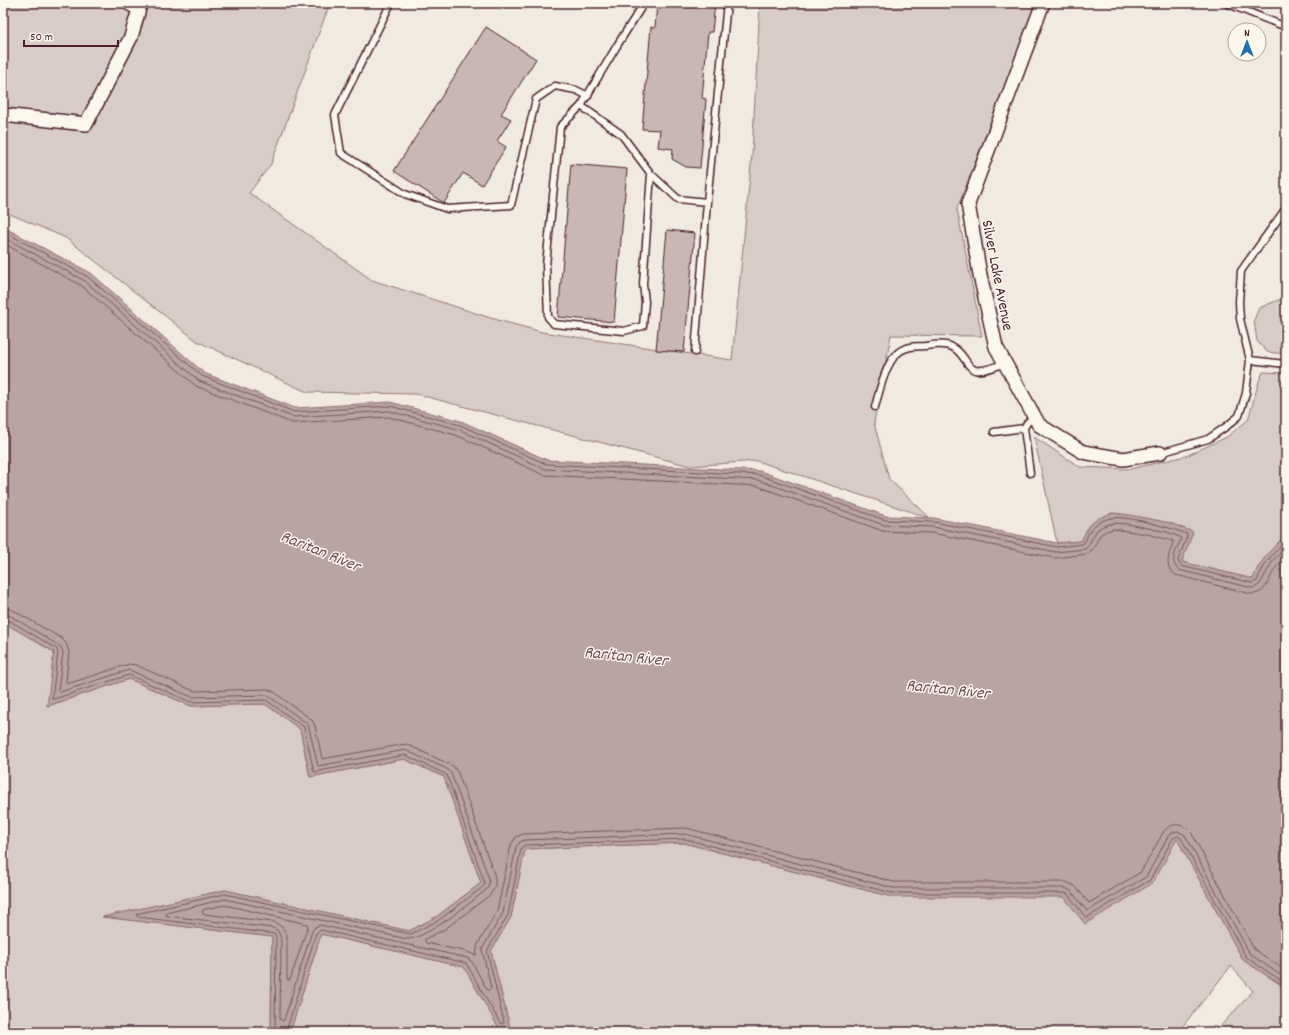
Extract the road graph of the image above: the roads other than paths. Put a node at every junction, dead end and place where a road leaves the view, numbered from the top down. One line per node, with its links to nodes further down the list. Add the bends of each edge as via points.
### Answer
1 (128, 3): 11 (street, via 139,9 131,37 86,124)
2 (391, 3): 9 (lane, via 335,115 341,153 405,194 447,209 511,205 536,99 555,86 576,90)
3 (644, 3): 9 (lane)
4 (727, 3): 13 (lane)
5 (1043, 3): 17 (street, Silver Lake Avenue, via 968,204 996,348)
6 (1226, 3): 7 (lane)
7 (1242, 6): 8 (lane)
8 (1286, 27)
9 (588, 96): 10 (lane)
10 (581, 106): 12 (lane, via 621,134); 12 (lane, via 560,127 546,265 548,317 554,324 624,331 643,326)
11 (3, 115)
12 (651, 174): 13 (lane, via 678,199)
13 (707, 202): 15 (lane)
14 (1286, 208): 16 (lane, via 1240,271 1240,319)
15 (695, 352)
16 (1250, 360): 18 (lane); 23 (lane, via 1246,394 1239,416 1208,439)
17 (1005, 363): 19 (lane, via 976,370 970,367 960,351 952,346 944,344 905,348 893,356); 20 (street, Silver Lake Avenue)
18 (1286, 364)
19 (875, 407)
20 (1034, 416): 21 (lane); 23 (street, Silver Lake Avenue, via 1039,425 1083,452 1123,459)
21 (1024, 428): 22 (lane); 24 (lane)
22 (994, 432)
23 (1160, 453)
24 (1030, 474)

